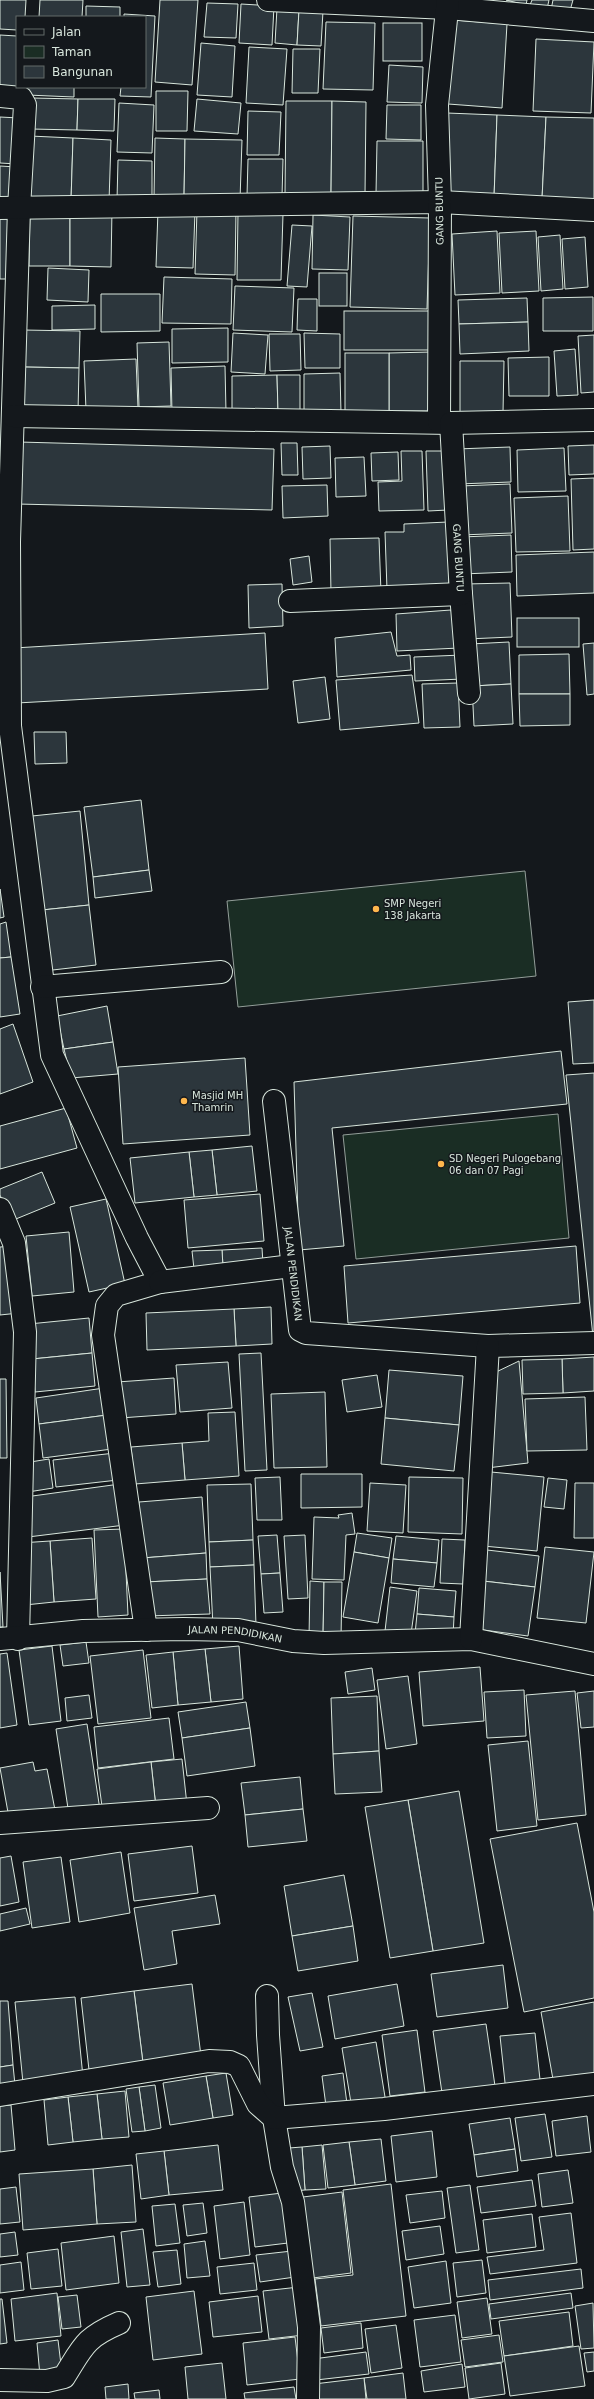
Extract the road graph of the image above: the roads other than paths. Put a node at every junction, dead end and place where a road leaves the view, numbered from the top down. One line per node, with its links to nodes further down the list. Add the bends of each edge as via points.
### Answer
1 (268, 0): 2 (street)
2 (448, 4): 3 (street); 5 (street, GANG BUNTU, via 437,105)
3 (594, 22)
4 (0, 96): 6 (street, via 21,98 25,105)
5 (440, 202): 6 (street); 7 (street); 10 (street, GANG BUNTU)
6 (9, 208): 8 (street)
7 (594, 210)
8 (13, 416): 10 (street); 11 (street)
9 (594, 420): 10 (street)
10 (445, 422): 12 (street, GANG BUNTU)
11 (5, 541): 16 (street, via 10,726)
12 (460, 594): 13 (street); 14 (street, GANG BUNTU)
13 (290, 601)
14 (469, 693)
15 (221, 972): 16 (street)
16 (42, 987): 20 (street, via 52,1055)
17 (274, 1101): 19 (street, JALAN PENDIDIKAN)
18 (0, 1209): 24 (street, via 14,1243 25,1332)
19 (292, 1266): 20 (street); 22 (street, JALAN PENDIDIKAN, via 298,1326 306,1333)
20 (160, 1282): 23 (street, via 116,1295 107,1306 103,1335 111,1405)
21 (594, 1343): 22 (street, JALAN PENDIDIKAN)
22 (488, 1346): 25 (street)
23 (146, 1630): 24 (street, JALAN PENDIDIKAN, via 83,1631); 25 (street, JALAN PENDIDIKAN, via 238,1630 293,1641 324,1642)
24 (9, 1639)
25 (471, 1639): 26 (street, JALAN PENDIDIKAN)
26 (594, 1664)
27 (208, 1808): 28 (street)
28 (0, 1823)
29 (267, 1996): 32 (street)
30 (594, 2084): 32 (street, via 384,2109)
31 (0, 2095): 32 (street, via 209,2061 230,2062 240,2066 258,2104)
32 (274, 2118): 35 (street, via 282,2167 293,2202 309,2327)
33 (119, 2323): 34 (street, via 87,2340 64,2377 47,2381)
34 (0, 2380)
35 (308, 2399)

